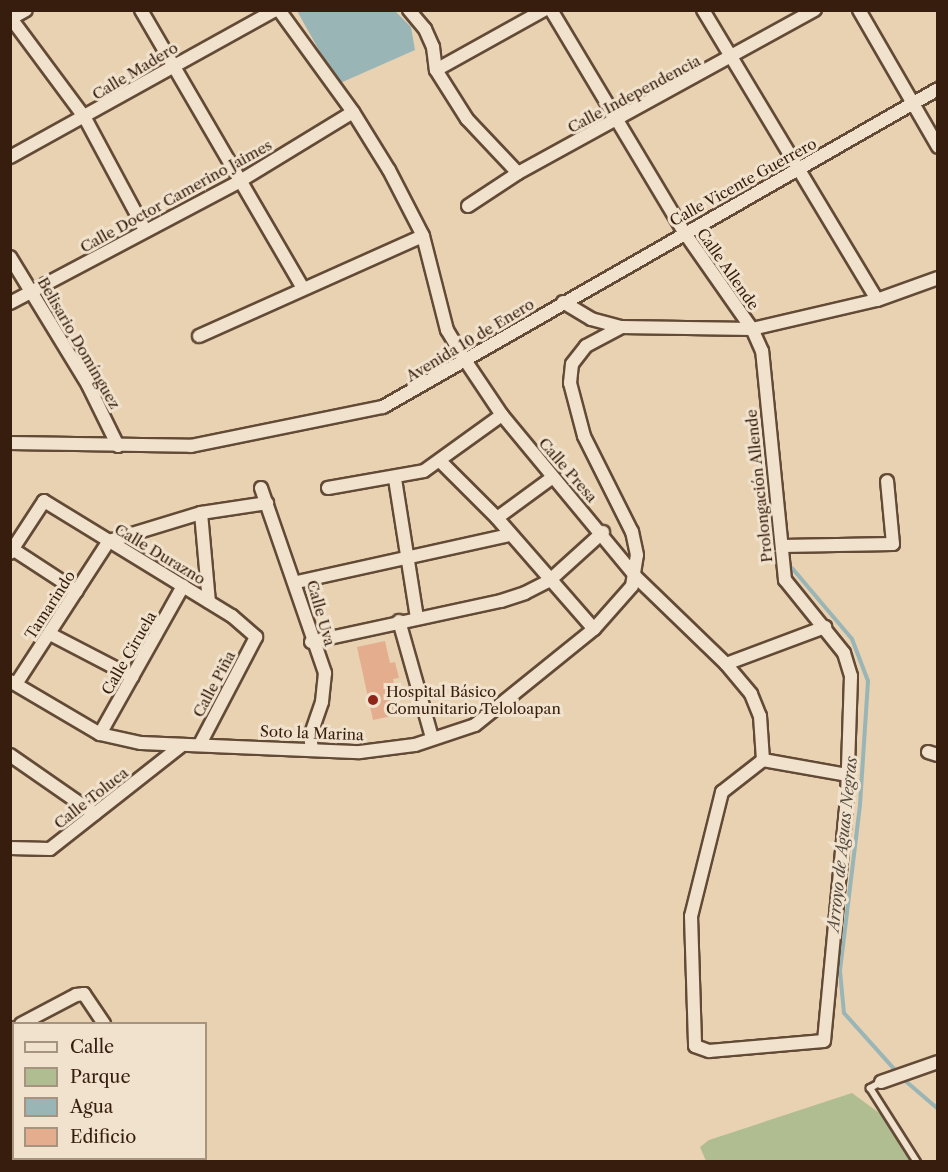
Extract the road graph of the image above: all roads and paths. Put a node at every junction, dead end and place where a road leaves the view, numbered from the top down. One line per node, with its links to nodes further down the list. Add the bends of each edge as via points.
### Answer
1 (26, 10): 11 (street)
2 (141, 10): 13 (street)
3 (274, 10): 13 (street, Calle Madero)
4 (279, 10): 17 (street, Calle Presa)
5 (409, 10): 14 (street, via 425,29)
6 (544, 10): 14 (street)
7 (551, 10): 19 (street, Calle Allende)
8 (703, 10): 12 (street)
9 (815, 10): 12 (street, Calle Independencia)
10 (859, 10): 16 (street)
11 (11, 18): 18 (street)
12 (733, 57): 19 (street, Calle Independencia); 22 (street)
13 (174, 65): 18 (street, Calle Madero); 24 (street)
14 (436, 70): 23 (street, via 467,119)
15 (938, 89): 16 (street, Calle Vicente Guerrero)
16 (914, 105): 20 (street); 22 (street, Calle Vicente Guerrero)
17 (353, 112): 24 (street, Calle Doctor Camerino Jaimes); 28 (street, Calle Presa)
18 (85, 118): 21 (street, Calle Madero); 26 (street)
19 (616, 122): 23 (street, Calle Independencia); 27 (street, Calle Allende)
20 (938, 147)
21 (10, 157)
22 (800, 168): 27 (street, Calle Vicente Guerrero); 33 (street)
23 (518, 173): 25 (street, Calle Independencia)
24 (240, 181): 26 (street, Calle Doctor Camerino Jaimes); 31 (street)
25 (468, 206)
26 (145, 230): 32 (street, Calle Doctor Camerino Jaimes)
27 (684, 232): 34 (street, Calle Vicente Guerrero); 37 (street, Calle Allende)
28 (423, 236): 31 (street); 39 (street, Calle Presa, via 447,330)
29 (10, 257): 32 (street, Belisario Domínguez)
30 (938, 278): 33 (street)
31 (303, 288): 38 (street)
32 (34, 292): 35 (street, Calle Doctor Camerino Jaimes); 42 (street, Belisario Domínguez)
33 (877, 300): 37 (street)
34 (563, 302): 36 (street, via 591,319); 39 (street, Avenida 10 de Enero)
35 (10, 303)
36 (621, 327): 37 (street); 58 (street, via 586,346 572,364 570,383 584,436 632,532 637,555)
37 (752, 329): 55 (street, Prolongación Allende, via 762,351)
38 (199, 336)
39 (465, 360): 40 (street, Calle Presa); 42 (street, Avenida 10 de Enero, via 395,402 365,413 191,446)
40 (502, 415): 43 (street); 44 (street, Calle Presa)
41 (10, 443): 42 (street, Avenida 10 de Enero)
42 (118, 446)
43 (441, 462): 45 (street); 51 (street)
44 (553, 477): 51 (street); 52 (street, Calle Presa)
45 (395, 479): 48 (street); 57 (street)
46 (887, 481): 55 (street, via 893,544)
47 (261, 488): 49 (street, Calle Uva)
48 (328, 488)
49 (267, 503): 50 (street); 60 (street, Calle Uva)
50 (201, 513): 54 (street); 63 (street)
51 (497, 518): 53 (street)
52 (603, 532): 58 (street, Calle Presa); 59 (street)
53 (508, 535): 57 (street); 59 (street)
54 (109, 541): 56 (street, Calle Durazno, via 44,501); 61 (street, Calle Durazno); 62 (street, Tamarindo)
55 (782, 546): 66 (street, Prolongación Allende, via 785,580)
56 (12, 552): 62 (street)
57 (408, 558): 60 (street); 64 (street)
58 (635, 576): 67 (street, Soto la Marina, via 615,608); 71 (street, Calle Presa)
59 (549, 581): 64 (street, via 501,602); 67 (street)
60 (297, 582): 70 (street, Calle Uva)
61 (183, 586): 63 (street, Calle Durazno); 72 (street, Calle Ciruela)
62 (77, 591): 68 (street, Tamarindo)
63 (209, 602): 69 (street, Calle Durazno)
64 (417, 618): 65 (street)
65 (399, 621): 70 (street); 75 (street)
66 (825, 627): 71 (street); 81 (street, Prolongación Allende, via 844,653 851,676)
67 (594, 628): 75 (street, Soto la Marina, via 475,724)
68 (50, 634): 72 (street); 73 (street, Tamarindo)
69 (256, 638): 76 (street, Calle Piña)
70 (311, 642): 78 (street, Calle Uva, via 325,673 322,702 310,736)
71 (726, 664): 80 (street, Calle Presa, via 751,694 760,717)
72 (133, 677): 74 (street, Calle Ciruela)
73 (13, 683): 74 (street, Soto la Marina)
74 (100, 734): 77 (street, Soto la Marina)
75 (432, 738): 78 (street, Soto la Marina, via 360,752)
76 (200, 744): 77 (street, Soto la Marina); 78 (street, Soto la Marina)
77 (181, 746): 82 (street, Calle Toluca)
78 (312, 749)
79 (10, 755): 82 (street)
80 (763, 760): 81 (street); 81 (street, Prolongación Allende, via 722,792 691,916 695,1046 709,1051 824,1041)
81 (847, 775)
82 (95, 814): 83 (street, Calle Toluca, via 50,849)
83 (10, 848)
84 (23, 1022): 85 (street, via 76,994 84,994)
85 (103, 1022)
86 (938, 1062): 87 (street)
87 (881, 1082): 88 (lane, via 870,1088)
88 (917, 1161)

